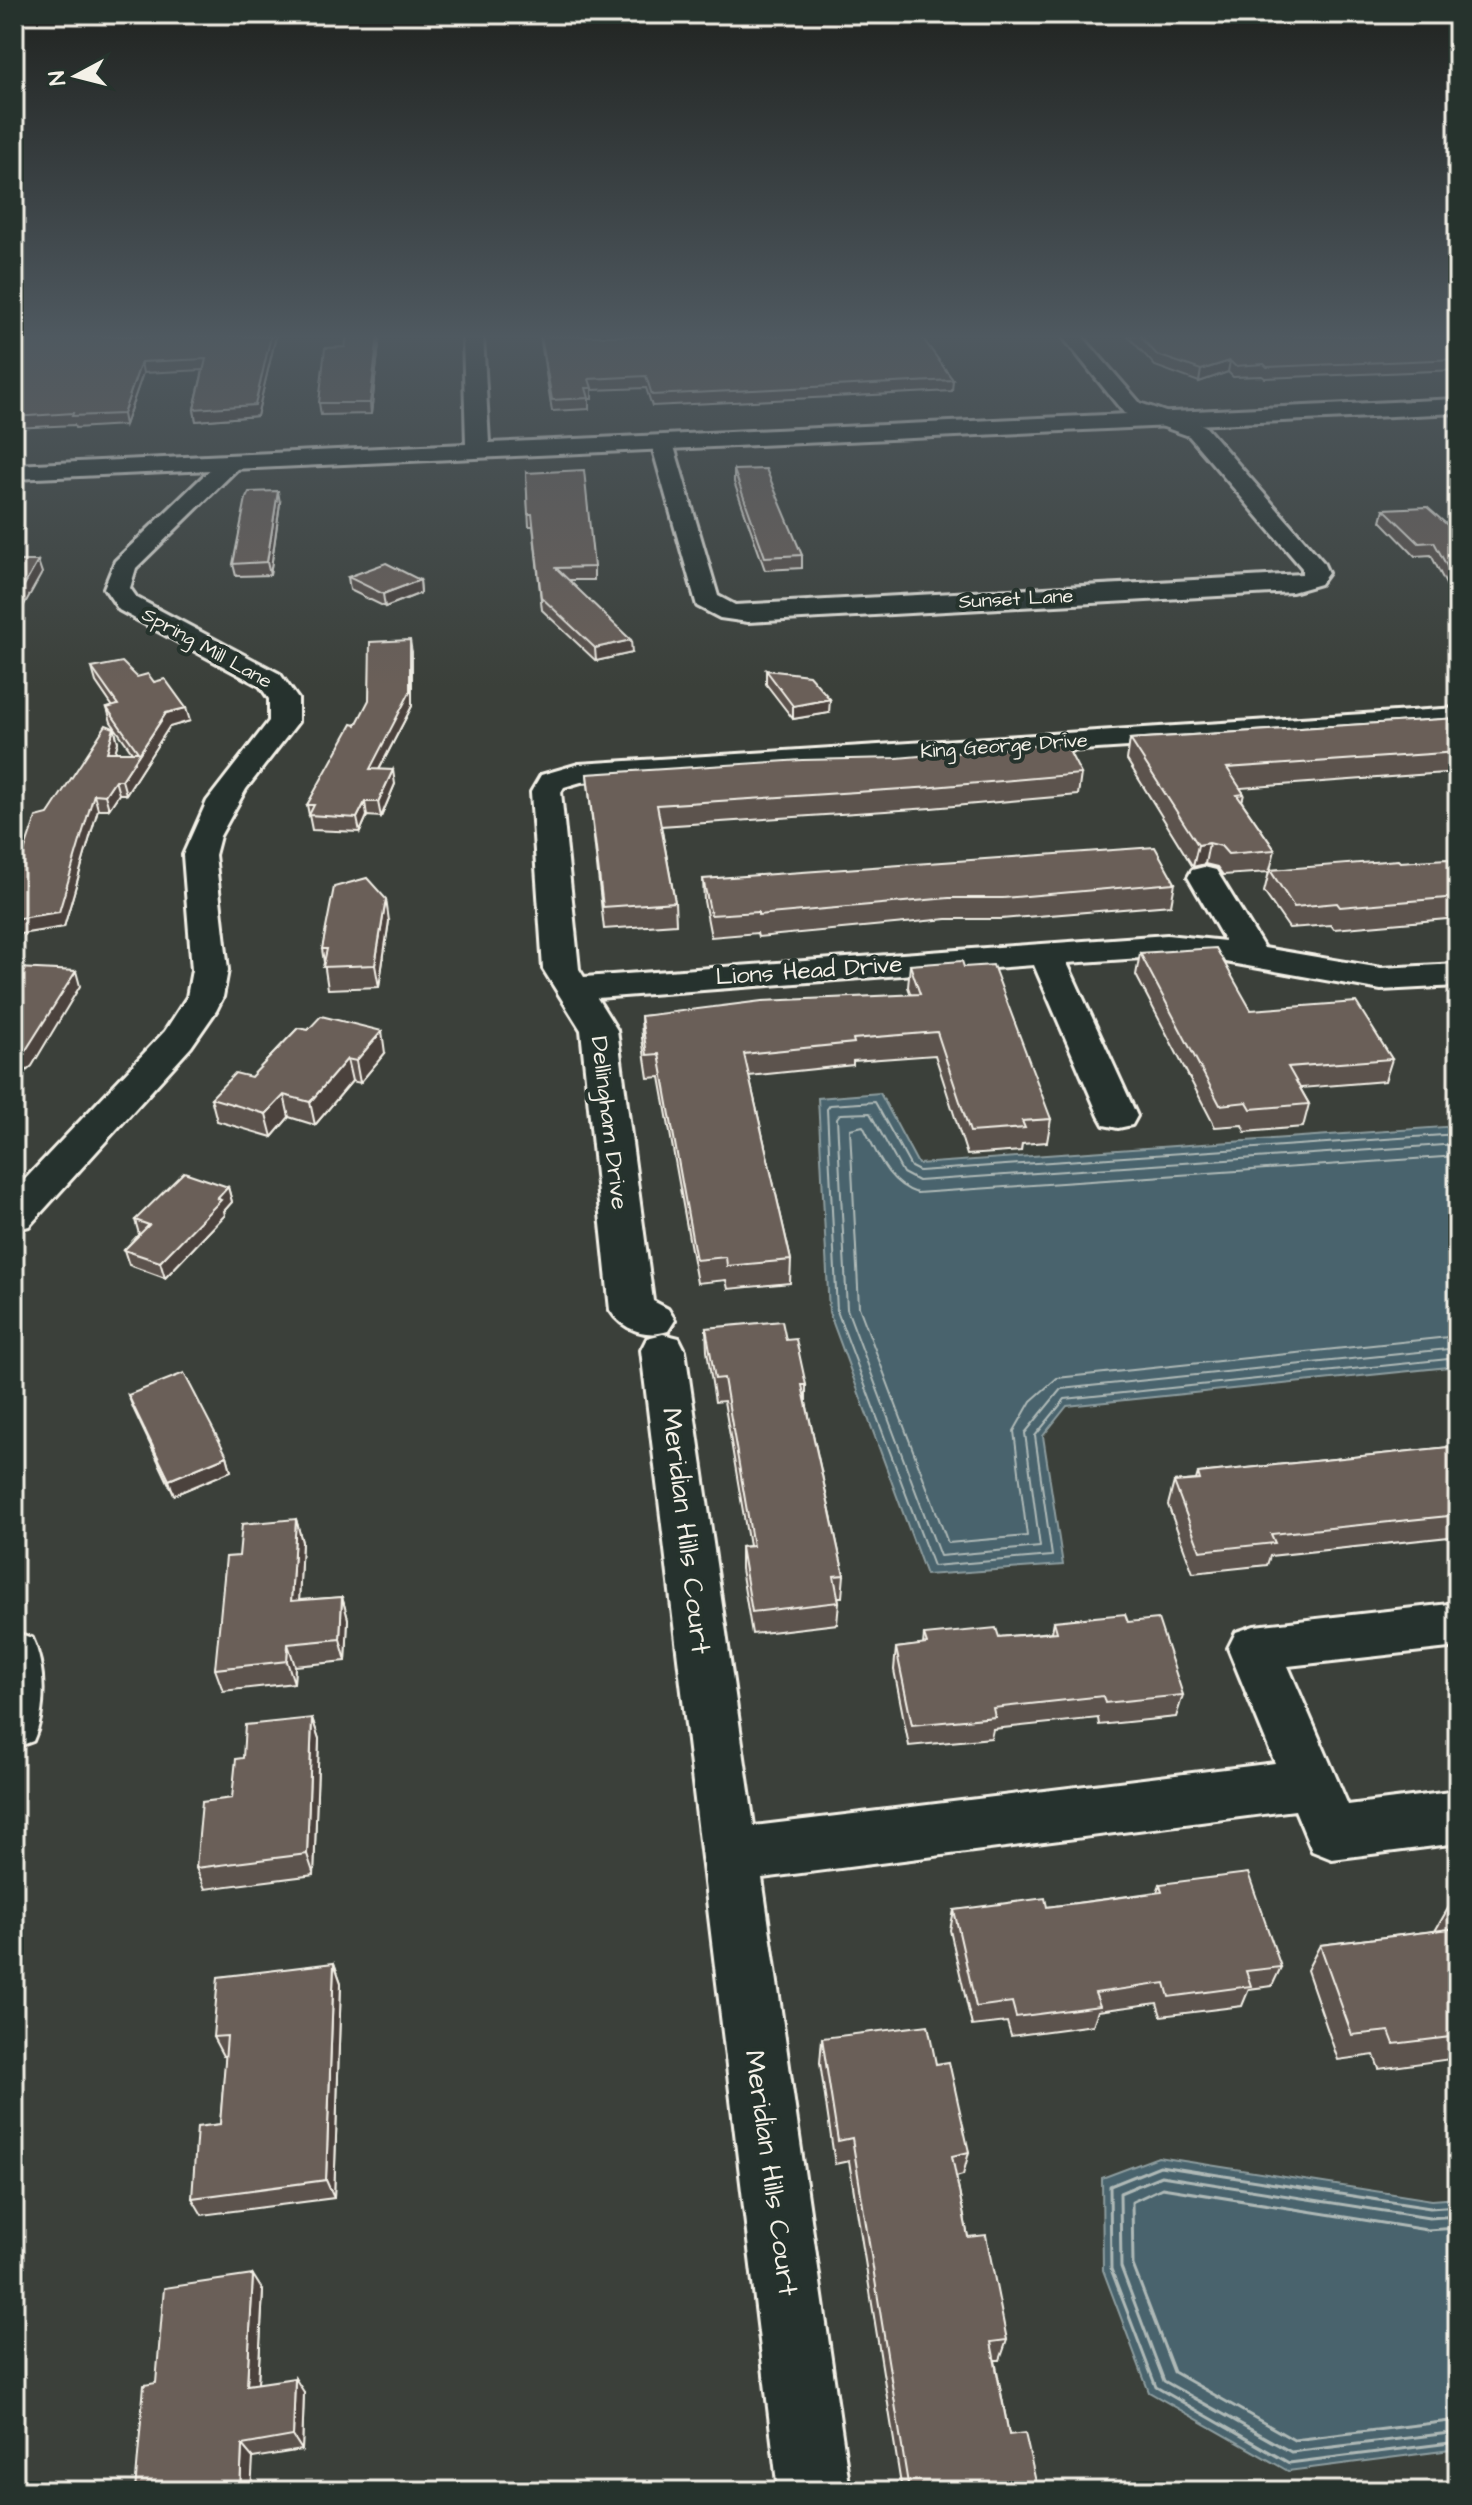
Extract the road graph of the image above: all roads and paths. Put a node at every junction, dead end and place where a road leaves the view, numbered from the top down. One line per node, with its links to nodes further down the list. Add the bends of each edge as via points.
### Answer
1 (439, 453): 4 (street)
2 (665, 453): 3 (street, Sunset Lane, via 706,600 748,614 1311,579 1314,567)
3 (1216, 453)
4 (230, 463): 5 (street); 14 (street, Spring Mill Lane, via 124,566 117,588 128,604 270,680 287,704 283,722 216,810 202,842 210,970 205,997 178,1039)
5 (14, 472)
6 (1458, 717): 7 (street, King George Drive, via 579,773)
7 (552, 781): 12 (street, Dellingham Drive, via 546,792 561,969)
8 (1204, 877): 10 (street)
9 (1046, 954): 10 (street, Lions Head Drive, via 1186,945); 12 (street, Lions Head Drive); 13 (street)
10 (1252, 957): 11 (street, Lions Head Drive, via 1381,979)
11 (1458, 975)
12 (572, 989): 15 (street, Dellingham Drive, via 599,1030 632,1310)
13 (1118, 1116)
14 (14, 1216)
15 (658, 1335): 21 (street, Meridian Hills Court)
16 (1458, 1625): 19 (street, via 1254,1648)
17 (14, 1654): 18 (street)
18 (14, 1724)
19 (1312, 1783): 20 (street, via 1332,1833); 21 (street)
20 (1458, 1817)
21 (728, 1856): 22 (street, Meridian Hills Court)
22 (814, 2491)

